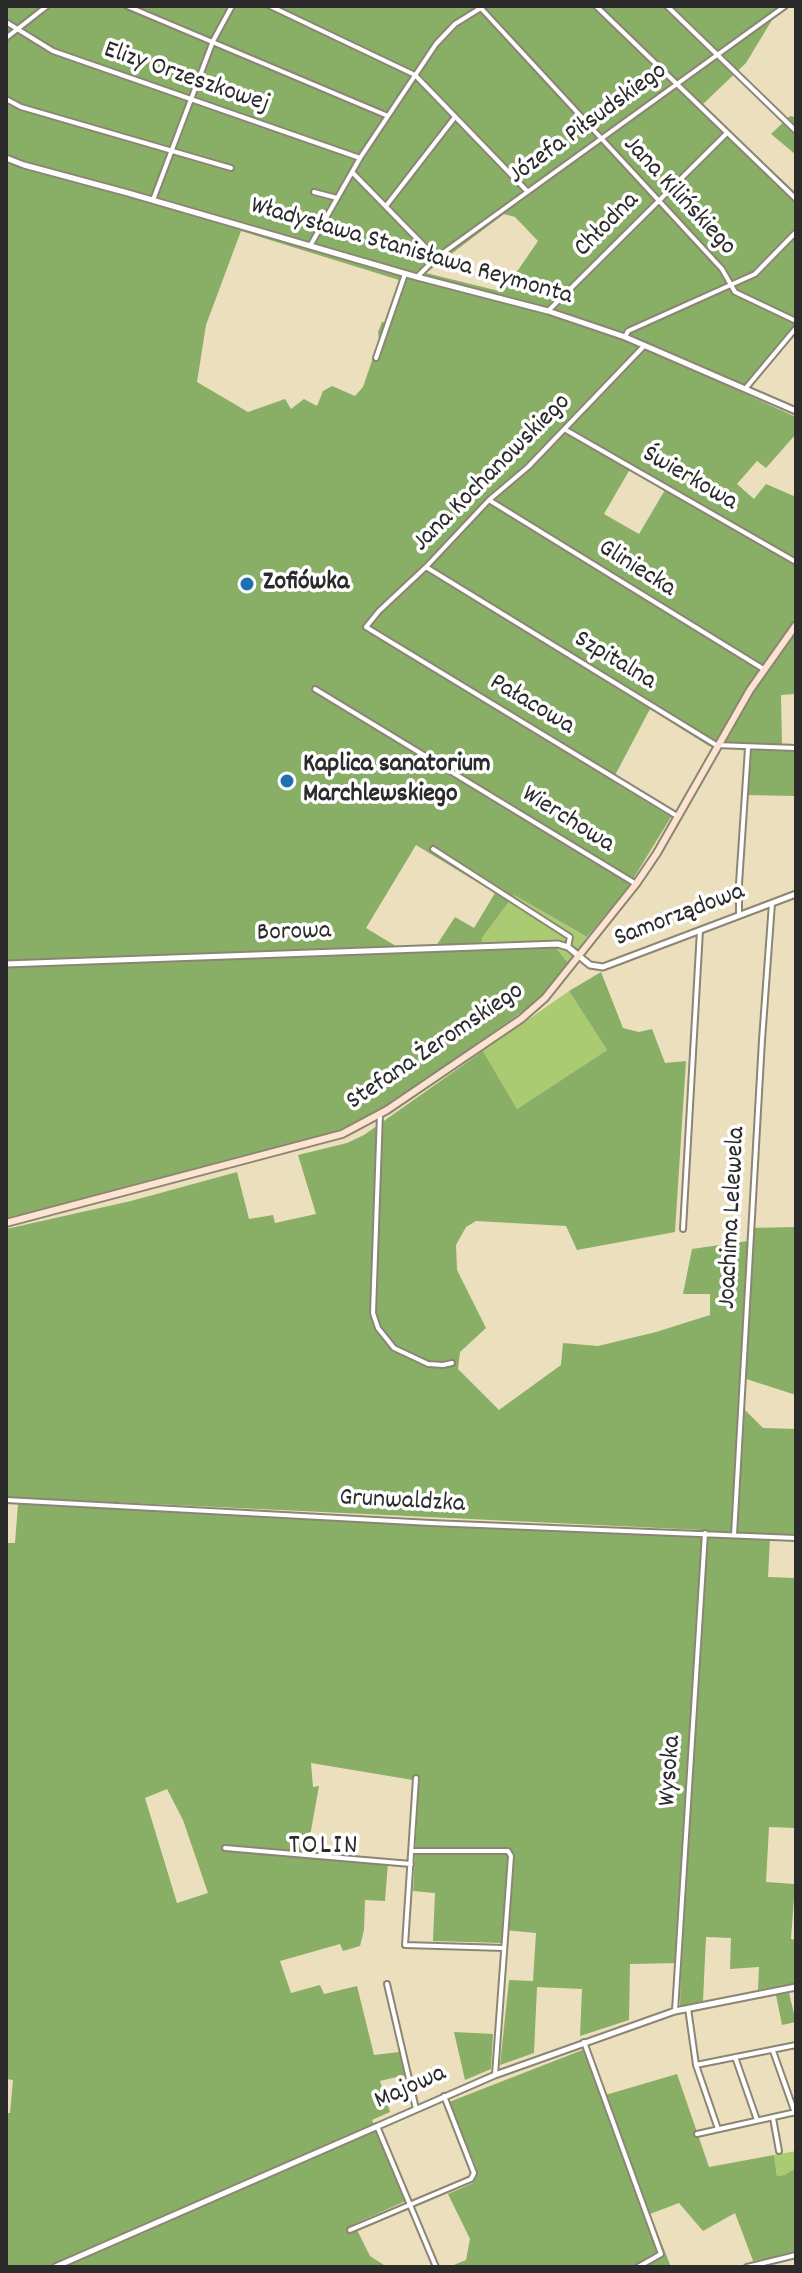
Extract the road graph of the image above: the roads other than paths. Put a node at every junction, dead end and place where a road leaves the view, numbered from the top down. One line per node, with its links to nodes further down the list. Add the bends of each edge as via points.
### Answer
1 (47, 6): 10 (street)
2 (127, 6): 12 (street)
3 (232, 6): 12 (street)
4 (270, 6): 14 (street)
5 (596, 6): 15 (street)
6 (667, 6): 13 (street)
7 (785, 6): 13 (street, Józefa Piłsudskiego)
8 (481, 7): 14 (street, via 442,36); 22 (street, Jana Kilińskiego)
9 (6, 22): 10 (street, Elizy Orzeszkowej)
10 (17, 31): 11 (street); 16 (street, Elizy Orzeszkowej, via 88,65)
11 (6, 38)
12 (213, 41): 16 (street); 18 (street)
13 (717, 55): 15 (street, Józefa Piłsudskiego); 20 (street)
14 (415, 75): 18 (street); 19 (street)
15 (677, 84): 21 (street); 22 (street, Józefa Piłsudskiego)
16 (190, 98): 23 (street); 25 (street, Elizy Orzeszkowej)
17 (6, 99): 23 (street)
18 (388, 116): 25 (street)
19 (455, 117): 28 (street); 34 (street)
20 (796, 131)
21 (727, 133): 31 (street); 33 (street, Chłodna)
22 (600, 139): 28 (street, Józefa Piłsudskiego); 33 (street, Jana Kilińskiego)
23 (170, 150): 26 (street); 32 (street)
24 (6, 158): 32 (street, Władysława Stanisława Reymonta)
25 (360, 158): 27 (street)
26 (231, 168)
27 (352, 172): 30 (street); 34 (street)
28 (527, 191): 37 (street, Józefa Piłsudskiego)
29 (314, 192): 30 (street)
30 (337, 198): 36 (street)
31 (796, 199)
32 (153, 200): 36 (street, Władysława Stanisława Reymonta)
33 (658, 201): 40 (street, Jana Kilińskiego); 41 (street, Chłodna)
34 (386, 206): 37 (street)
35 (796, 232): 40 (street, via 755,274)
36 (310, 246): 38 (street, Władysława Stanisława Reymonta)
37 (436, 258): 39 (street, Józefa Piłsudskiego)
38 (405, 274): 39 (street, Władysława Stanisława Reymonta); 46 (street)
39 (417, 277): 41 (street, Władysława Stanisława Reymonta)
40 (731, 285): 42 (street, Jana Kilińskiego, via 735,292); 44 (street, via 628,331)
41 (548, 311): 44 (street, Władysława Stanisława Reymonta)
42 (796, 321)
43 (796, 328): 47 (street)
44 (625, 337): 45 (street, Władysława Stanisława Reymonta)
45 (644, 346): 47 (street, Władysława Stanisława Reymonta); 49 (street, Jana Kochanowskiego)
46 (376, 358)
47 (745, 389): 48 (street, Władysława Stanisława Reymonta)
48 (796, 411)
49 (565, 429): 50 (street, Jana Kochanowskiego); 51 (street, Świerkowa)
50 (489, 500): 52 (street, Jana Kochanowskiego); 55 (street, Gliniecka)
51 (796, 562)
52 (426, 567): 54 (street, Jana Kochanowskiego); 57 (street, Szpitalna)
53 (796, 625): 55 (main road, Stefana Żeromskiego)
54 (366, 627): 60 (street, Pałacowa)
55 (765, 670): 57 (main road, Stefana Żeromskiego)
56 (315, 689): 62 (street, Wierchowa)
57 (716, 745): 58 (street, Szpitalna); 60 (main road, Stefana Żeromskiego)
58 (748, 748): 59 (street, Szpitalna); 65 (street)
59 (796, 748)
60 (677, 816): 62 (main road, Stefana Żeromskiego)
61 (433, 849): 67 (street, via 570,937)
62 (636, 884): 68 (main road, Stefana Żeromskiego)
63 (796, 894): 64 (street, Samorządowa)
64 (772, 903): 65 (street, Samorządowa); 76 (street, Joachima Lelewela)
65 (739, 915): 66 (street, Samorządowa)
66 (700, 930): 68 (street, Samorządowa, via 607,967 590,965); 72 (street)
67 (568, 947): 68 (street); 69 (street, Borowa)
68 (579, 956): 70 (main road, Stefana Żeromskiego, via 521,1019)
69 (6, 964)
70 (380, 1113): 71 (main road, Stefana Żeromskiego, via 342,1134); 73 (street, via 373,1313 394,1348 428,1364)
71 (6, 1223)
72 (683, 1229)
73 (452, 1363)
74 (6, 1500): 75 (street, Grunwaldzka)
75 (705, 1533): 76 (street, Grunwaldzka); 86 (street, Wysoka)
76 (734, 1535): 77 (street, Grunwaldzka)
77 (796, 1538)
78 (416, 1778): 80 (street)
79 (225, 1848): 81 (street)
80 (412, 1851): 81 (street); 82 (street, via 508,1851)
81 (411, 1864): 82 (street, via 405,1945)
82 (504, 1948): 92 (street)
83 (387, 1984): 94 (street)
84 (796, 1987): 85 (street, Majowa)
85 (688, 2008): 86 (street, Majowa); 91 (street)
86 (675, 2011): 87 (street, Majowa)
87 (584, 2042): 92 (street, Majowa); 107 (street, via 661,2254)
88 (796, 2045): 89 (street)
89 (773, 2050): 90 (street); 95 (street)
90 (735, 2057): 91 (street); 97 (street)
91 (696, 2065): 99 (street)
92 (495, 2075): 93 (street, Majowa)
93 (444, 2096): 94 (street, Majowa); 102 (street, via 474,2173)
94 (416, 2109): 98 (street, Majowa)
95 (795, 2112): 96 (street)
96 (773, 2118): 97 (street); 101 (street)
97 (757, 2120): 99 (street)
98 (377, 2126): 102 (street); 105 (street, Majowa)
99 (718, 2129): 100 (street)
100 (697, 2134)
101 (779, 2151)
102 (411, 2205): 103 (street); 106 (street)
103 (350, 2230)
104 (796, 2255): 108 (street)
105 (55, 2267)
106 (436, 2267)
107 (638, 2267)
108 (747, 2267)

